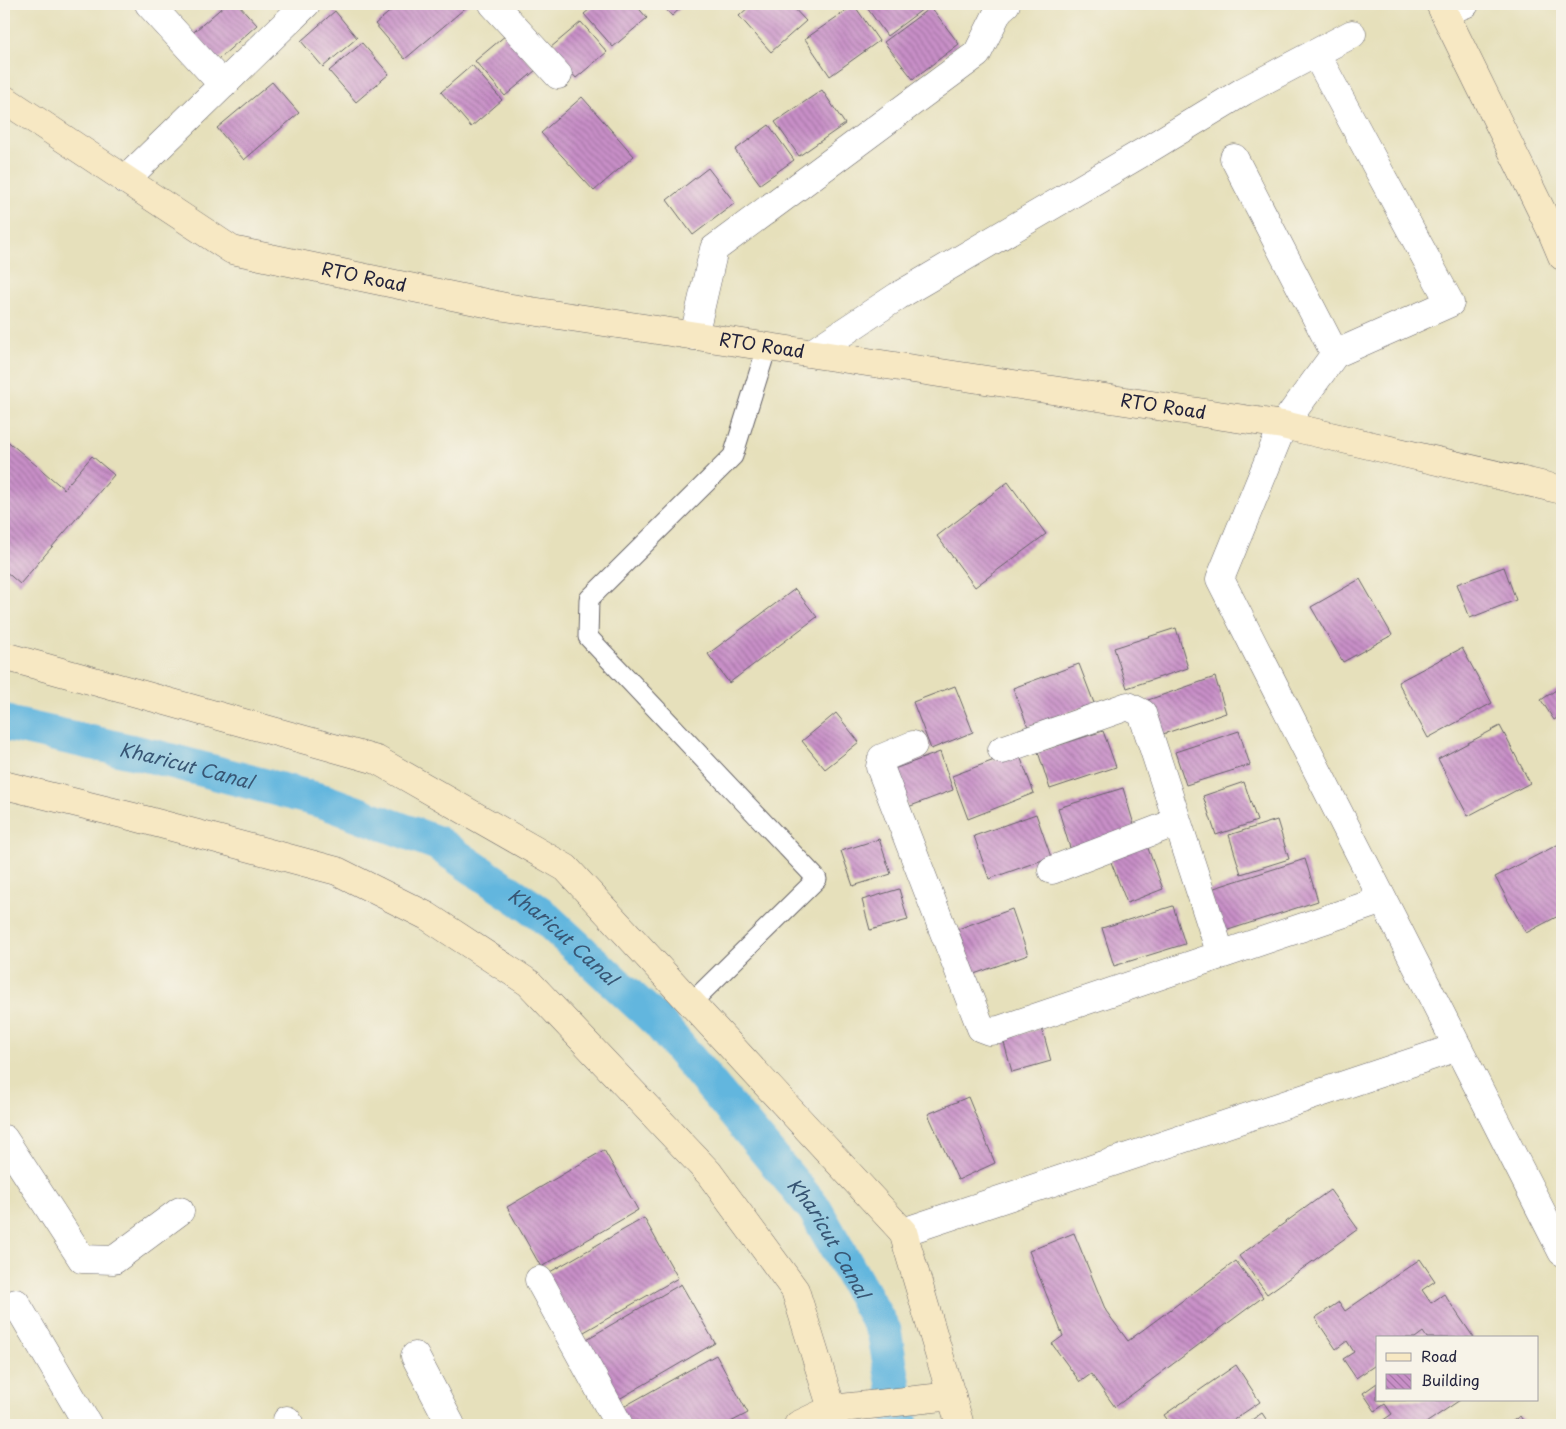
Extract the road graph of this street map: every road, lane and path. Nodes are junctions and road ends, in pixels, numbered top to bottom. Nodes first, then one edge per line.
1 (149, 4) edge
2 (306, 4) edge
3 (493, 4) edge
4 (1006, 4) edge
5 (1450, 7) edge
6 (1352, 34) dead end
7 (1316, 54) junction
8 (558, 75) dead end
9 (223, 85) junction
10 (4, 99) edge
11 (1234, 158) dead end
12 (125, 180) junction
13 (1557, 228) edge
14 (1562, 256) edge
15 (694, 336) junction
16 (767, 347) junction
17 (812, 353) junction
18 (1335, 354) junction
19 (1283, 425) junction
20 (1562, 490) edge
21 (4, 656) edge
22 (913, 745) dead end
23 (1002, 750) dead end
24 (4, 785) edge
25 (1177, 822) junction
26 (1052, 870) dead end
27 (1383, 900) junction
28 (1222, 955) junction
29 (691, 1003) junction
30 (1458, 1047) junction
31 (4, 1140) edge
32 (180, 1212) dead end
33 (903, 1232) junction
34 (1562, 1252) edge
35 (539, 1280) dead end
36 (4, 1309) edge
37 (415, 1356) dead end
38 (952, 1396) junction
39 (833, 1417) edge
40 (88, 1425) edge
41 (451, 1425) edge
42 (619, 1425) edge
43 (798, 1425) edge
44 (960, 1425) edge

1 - 9 street
2 - 9 street
3 - 8 street
4 - 15 street
5 - 13 street
6 - 7 street
7 - 17 street
7 - 18 street
9 - 12 street
10 - 12 street, RTO Road
11 - 18 street
12 - 15 street, RTO Road
13 - 14 street
15 - 16 street, RTO Road
16 - 17 street, RTO Road
16 - 29 lane
17 - 19 street, RTO Road
18 - 19 street
19 - 20 street, RTO Road
19 - 27 street
21 - 29 street
22 - 28 street
23 - 25 street
24 - 39 street
25 - 26 street
25 - 28 street
27 - 28 street
27 - 30 street
29 - 33 street
30 - 33 street
30 - 34 street
31 - 32 street
33 - 38 street
35 - 42 street
36 - 40 street
37 - 41 street
38 - 39 street
38 - 44 street
39 - 43 street

